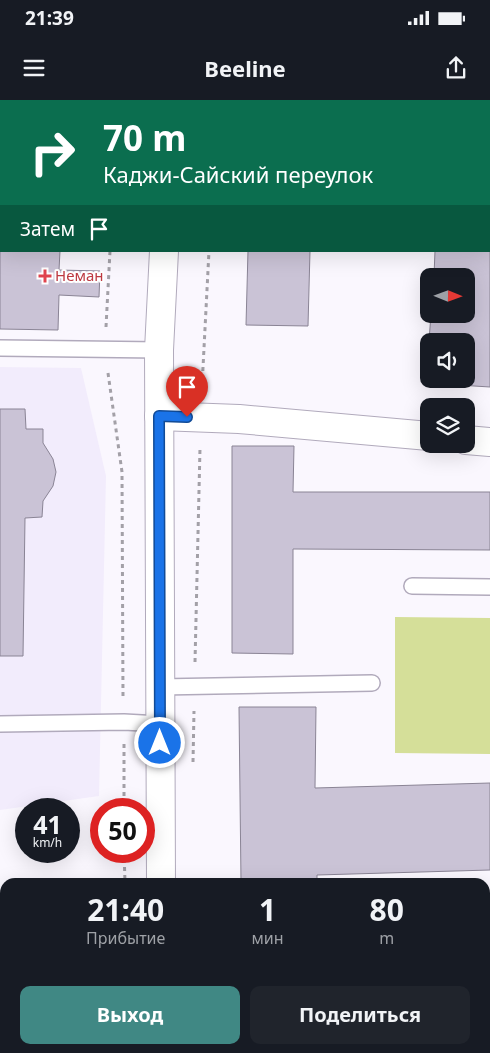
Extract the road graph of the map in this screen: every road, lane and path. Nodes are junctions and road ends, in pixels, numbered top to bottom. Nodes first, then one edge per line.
1 (110, 252) edge
2 (164, 252) edge
3 (209, 252) edge
4 (0, 348) edge
5 (104, 350) junction
6 (159, 350) junction
7 (159, 416) junction
8 (201, 418) junction
9 (420, 435) edge
10 (475, 441) edge
11 (490, 442) edge
12 (412, 586) dead end
13 (490, 587) edge
14 (372, 683) dead end
15 (195, 686) junction
16 (160, 687) junction
17 (124, 722) junction
18 (0, 724) edge
19 (160, 724) junction
20 (193, 764) dead end
21 (124, 798) edge
22 (124, 863) edge
23 (125, 878) edge
24 (161, 878) edge

1 - 5 path
2 - 6 main road
3 - 8 path
4 - 5 lane
5 - 6 lane
5 - 17 path
6 - 7 main road
7 - 8 main road
7 - 16 main road
8 - 9 main road
8 - 15 path
10 - 11 main road
12 - 13 lane
14 - 15 lane
15 - 16 lane
15 - 20 path
16 - 19 main road
17 - 18 lane
17 - 19 lane
17 - 21 path
19 - 24 main road
22 - 23 path

